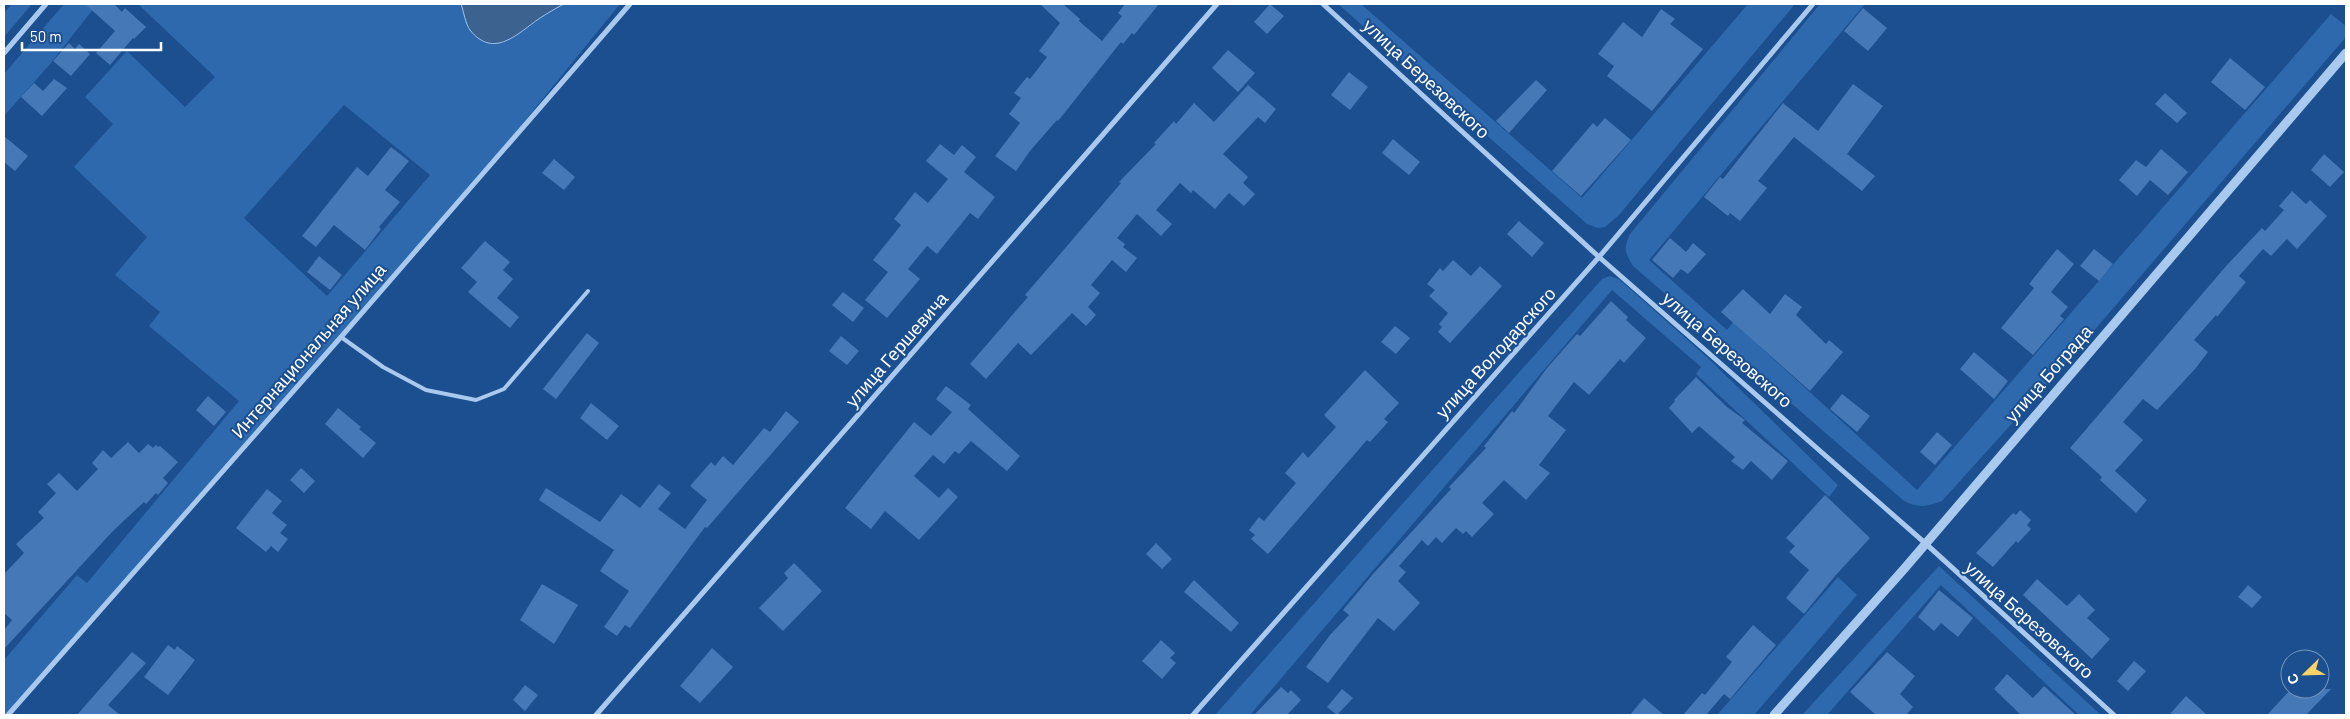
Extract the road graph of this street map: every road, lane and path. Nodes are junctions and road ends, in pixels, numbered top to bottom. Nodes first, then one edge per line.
1 (46, 4) edge
2 (630, 4) edge
3 (1218, 4) edge
4 (1323, 4) edge
5 (1813, 4) edge
6 (4, 53) edge
7 (2346, 53) edge
8 (1600, 257) junction
9 (588, 291) dead end
10 (341, 337) junction
11 (1925, 543) junction
12 (8, 715) edge
13 (596, 715) edge
14 (1193, 715) edge
15 (1774, 715) edge
16 (2114, 715) edge

1 - 6 street
2 - 10 street, Интернациональная улица
3 - 13 street, улица Гершевича
4 - 8 street, улица Березовского
5 - 8 street, улица Володарского
7 - 11 street, улица Бограда
8 - 11 street, улица Березовского
8 - 14 street, улица Володарского
9 - 10 lane
10 - 12 street, Интернациональная улица
11 - 15 street, улица Бограда
11 - 16 street, улица Березовского

